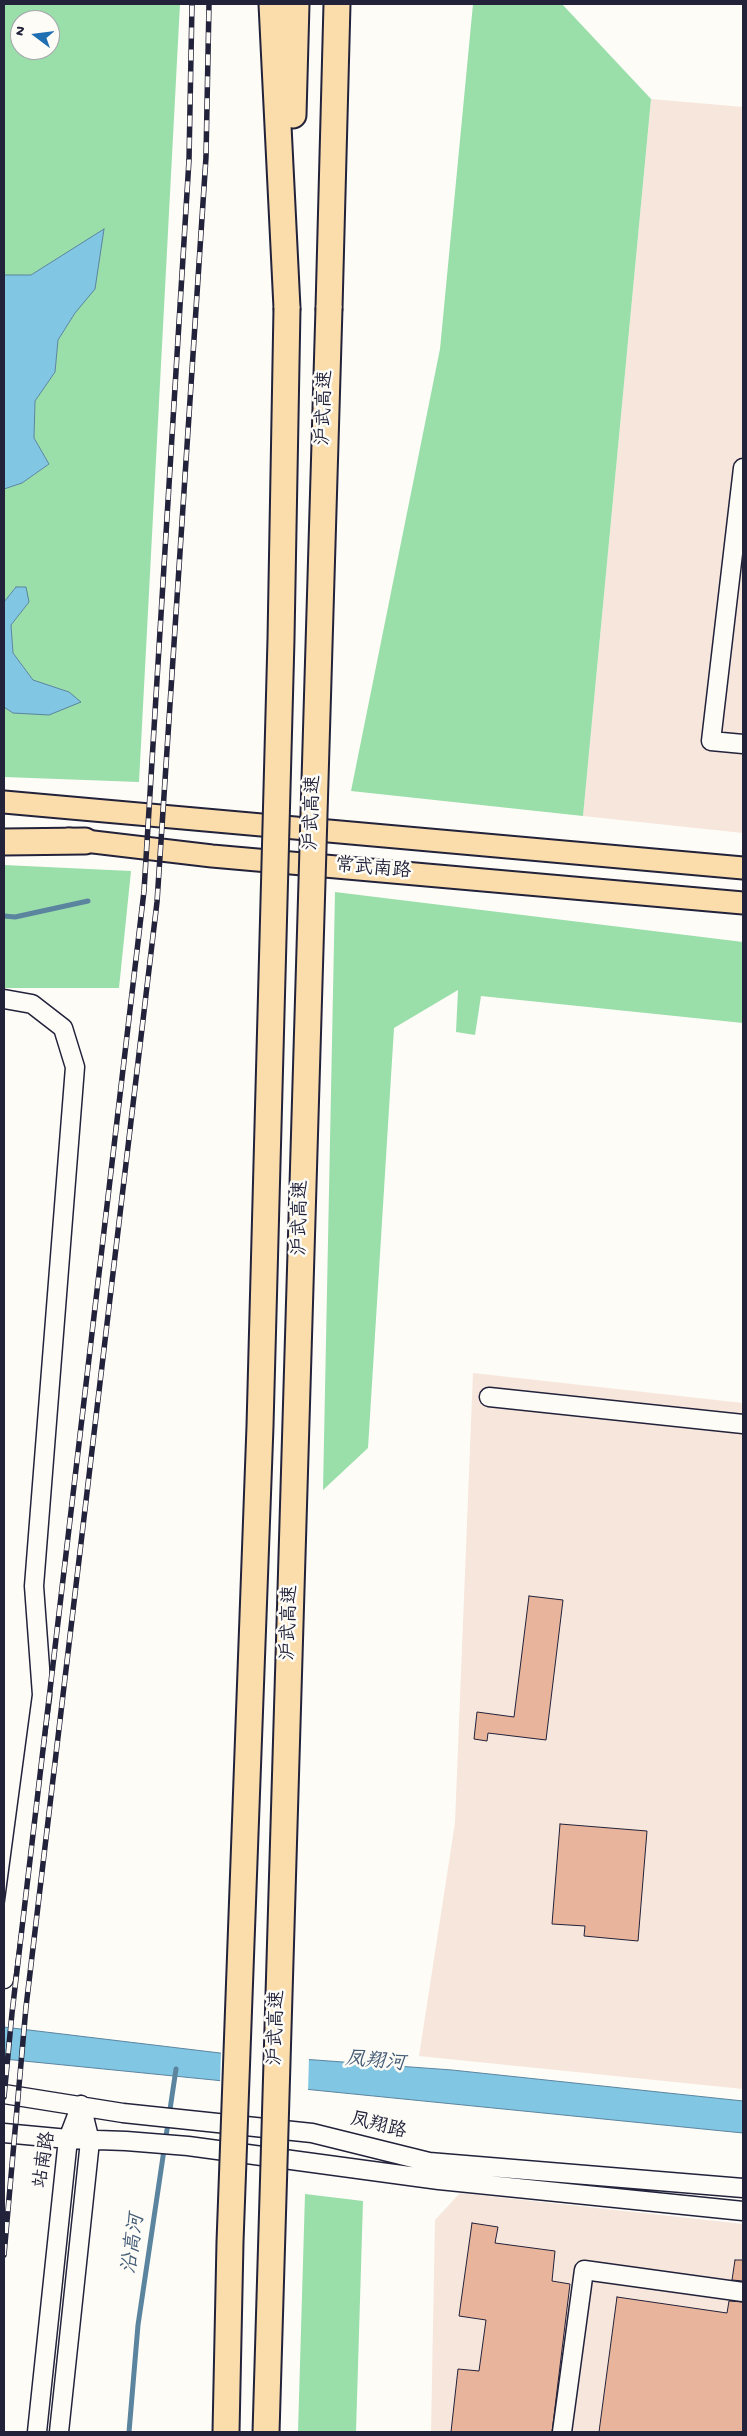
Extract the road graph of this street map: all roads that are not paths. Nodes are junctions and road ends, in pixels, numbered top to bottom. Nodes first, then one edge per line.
1 (272, 4) edge
2 (296, 4) edge
3 (337, 4) edge
4 (288, 308) junction
5 (743, 468) edge
6 (743, 744) edge
7 (4, 802) edge
8 (4, 830) edge
9 (85, 841) junction
10 (4, 842) edge
11 (743, 868) edge
12 (743, 903) edge
13 (4, 1000) edge
14 (489, 1397) dead end
15 (743, 1424) edge
16 (4, 1980) edge
17 (4, 2094) edge
18 (81, 2105) junction
19 (4, 2133) edge
20 (68, 2139) junction
21 (90, 2141) junction
22 (743, 2188) edge
23 (743, 2211) edge
24 (743, 2292) edge
25 (37, 2432) edge
26 (59, 2432) edge
27 (226, 2432) edge
28 (266, 2432) edge
29 (562, 2432) edge

1 - 4 highway
2 - 4 highway, 沪武高速
3 - 28 highway, 沪武高速, bridge
4 - 27 highway, 沪武高速, bridge
5 - 6 street
7 - 11 main road, 常武南路
8 - 9 main road, 常武南路
9 - 10 highway
9 - 12 main road, 常武南路
13 - 16 street
14 - 15 street
17 - 18 street, 凤翔路
18 - 20 street, 站南路
18 - 21 street, 站南路
18 - 22 street, 凤翔路
19 - 20 street
20 - 21 street
20 - 25 street, 站南路
21 - 23 street
21 - 26 street, 站南路
24 - 29 street

